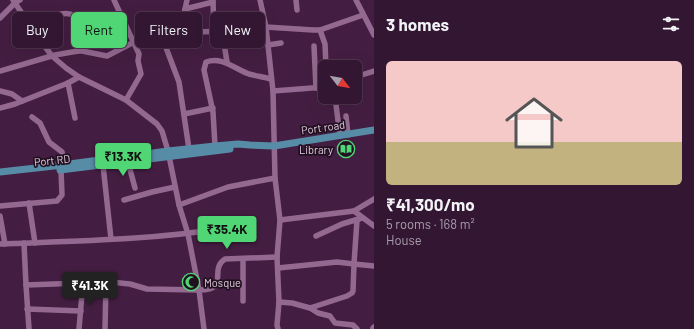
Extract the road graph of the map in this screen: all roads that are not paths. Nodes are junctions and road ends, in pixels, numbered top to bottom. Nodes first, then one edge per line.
1 (114, 0) edge
2 (187, 0) edge
3 (260, 0) edge
4 (296, 0) edge
5 (356, 0) edge
6 (16, 1) edge
7 (213, 1) edge
8 (185, 9) junction
9 (297, 10) dead end
10 (23, 12) edge
11 (184, 12) edge
12 (213, 12) edge
13 (363, 15) junction
14 (0, 18) edge
15 (372, 26) edge
16 (266, 28) junction
17 (320, 30) junction
18 (374, 35) edge
19 (134, 42) junction
20 (281, 43) dead end
21 (268, 45) junction
22 (314, 46) dead end
23 (46, 48) edge
24 (78, 48) edge
25 (166, 48) edge
26 (225, 48) edge
27 (78, 51) junction
28 (52, 56) junction
29 (326, 60) edge
30 (227, 62) junction
31 (0, 71) edge
32 (374, 72) edge
33 (362, 75) edge
34 (79, 77) junction
35 (271, 79) junction
36 (68, 83) junction
37 (316, 88) joint
38 (0, 91) edge
39 (273, 91) junction
40 (126, 100) junction
41 (22, 101) junction
42 (337, 104) edge
43 (0, 108) edge
44 (213, 108) junction
45 (184, 114) junction
46 (346, 116) dead end
47 (32, 117) dead end
48 (75, 118) dead end
49 (374, 130) edge
50 (344, 136) junction
51 (250, 145) junction
52 (216, 146) junction
53 (274, 146) junction
54 (189, 149) junction
55 (169, 154) junction
56 (128, 162) junction
57 (103, 165) junction
58 (63, 167) junction
59 (0, 172) edge
60 (0, 177) edge
61 (275, 178) junction
62 (175, 187) junction
63 (135, 188) dead end
64 (374, 199) edge
65 (124, 200) dead end
66 (29, 203) junction
67 (180, 205) junction
68 (0, 206) edge
69 (354, 211) junction
70 (0, 216) edge
71 (359, 219) junction
72 (280, 220) junction
73 (374, 226) edge
74 (226, 228) dead end
75 (188, 234) junction
76 (316, 236) dead end
77 (111, 239) junction
78 (24, 243) junction
79 (35, 243) junction
80 (3, 244) edge
81 (277, 257) junction
82 (243, 259) junction
83 (354, 264) junction
84 (374, 266) edge
85 (278, 268) junction
86 (83, 282) junction
87 (106, 282) junction
88 (26, 285) junction
89 (199, 290) junction
90 (243, 301) dead end
91 (279, 302) junction
92 (27, 308) junction
93 (310, 308) junction
94 (81, 311) junction
95 (29, 329) edge
96 (79, 329) edge
97 (105, 329) edge
98 (204, 329) edge
99 (278, 329) edge
100 (357, 329) edge

1 - 19 street
2 - 8 street
3 - 16 street
4 - 9 street
5 - 13 street
6 - 10 street
6 - 14 street
7 - 8 street
7 - 12 street
8 - 11 street
13 - 15 street
13 - 17 street
15 - 18 street
16 - 17 street
16 - 21 street
17 - 29 street
19 - 27 street
19 - 40 street
20 - 21 street
21 - 35 street
22 - 37 street
23 - 28 street
24 - 27 street
25 - 45 street
26 - 30 street
27 - 28 street
28 - 31 street
28 - 34 street
30 - 35 street
30 - 44 street
32 - 33 street
34 - 36 street
34 - 40 street
35 - 39 street
36 - 41 street
36 - 48 street
37 - 39 street
38 - 41 street
39 - 53 street
40 - 55 street
41 - 43 street
42 - 50 street
44 - 45 street
44 - 52 street
45 - 54 street
46 - 50 street
47 - 58 street
49 - 50 main road, Port road
50 - 53 main road, Port road
51 - 52 main road
51 - 53 main road, Port road
51 - 55 main road, Port RD
52 - 54 main road
53 - 61 street
54 - 55 main road
55 - 56 main road, Port RD
55 - 58 main road
55 - 62 street
56 - 57 main road, Port RD
56 - 63 street
57 - 58 main road, Port RD
57 - 77 street
58 - 59 main road
58 - 60 main road, Port RD
58 - 66 street
61 - 67 street
61 - 72 street
62 - 65 street
62 - 67 street
64 - 69 street
66 - 68 street
66 - 79 street
67 - 75 street
69 - 71 street
69 - 72 street
70 - 80 street
71 - 73 street
71 - 76 street
71 - 83 street
72 - 81 street
74 - 75 street
75 - 77 street
75 - 89 street
77 - 79 street
78 - 79 street
78 - 80 street
78 - 88 street
81 - 82 street
81 - 85 street
82 - 89 street
82 - 90 street
83 - 84 street
83 - 85 street
83 - 93 street
85 - 91 street
86 - 87 street
86 - 88 street
86 - 94 street
87 - 89 street
87 - 97 street
88 - 92 street
89 - 98 street
91 - 93 street
91 - 99 street
92 - 94 street
92 - 95 street
93 - 100 street
94 - 96 street

